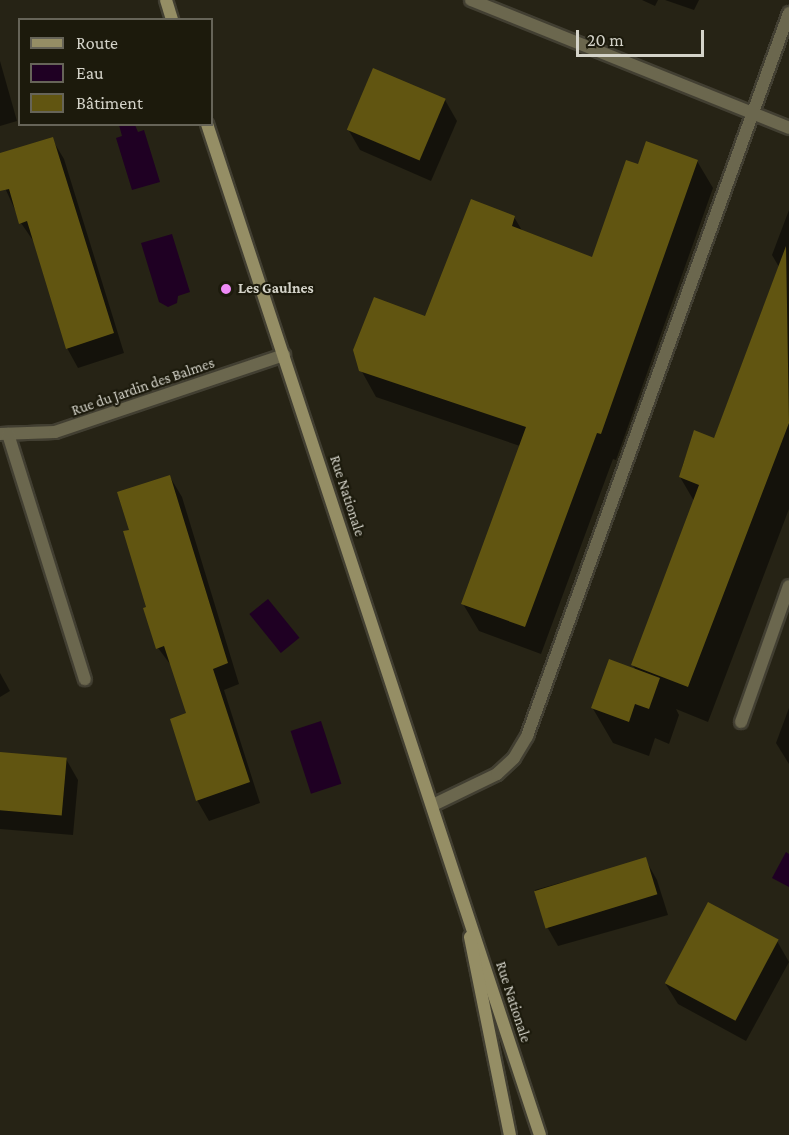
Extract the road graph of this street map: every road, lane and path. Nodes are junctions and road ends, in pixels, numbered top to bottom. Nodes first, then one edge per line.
1 (166, 0) edge
2 (471, 0) edge
3 (789, 13) edge
4 (171, 18) edge
5 (755, 114) junction
6 (208, 126) edge
7 (789, 128) edge
8 (284, 355) junction
9 (4, 434) edge
10 (789, 586) edge
11 (85, 679) dead end
12 (741, 723) dead end
13 (433, 805) junction
14 (457, 878) junction
15 (510, 1135) edge
16 (540, 1135) edge

1 - 4 main road
2 - 5 street
3 - 5 street
5 - 7 street
5 - 13 street
6 - 8 main road, Rue Nationale
8 - 9 street, Rue du Jardin des Balmes
8 - 13 main road, Rue Nationale
9 - 11 street, Rue du Jardin des Balmes
10 - 12 street
13 - 14 main road, Rue Nationale
14 - 15 main road, Rue Nationale
14 - 16 main road, Rue Nationale

